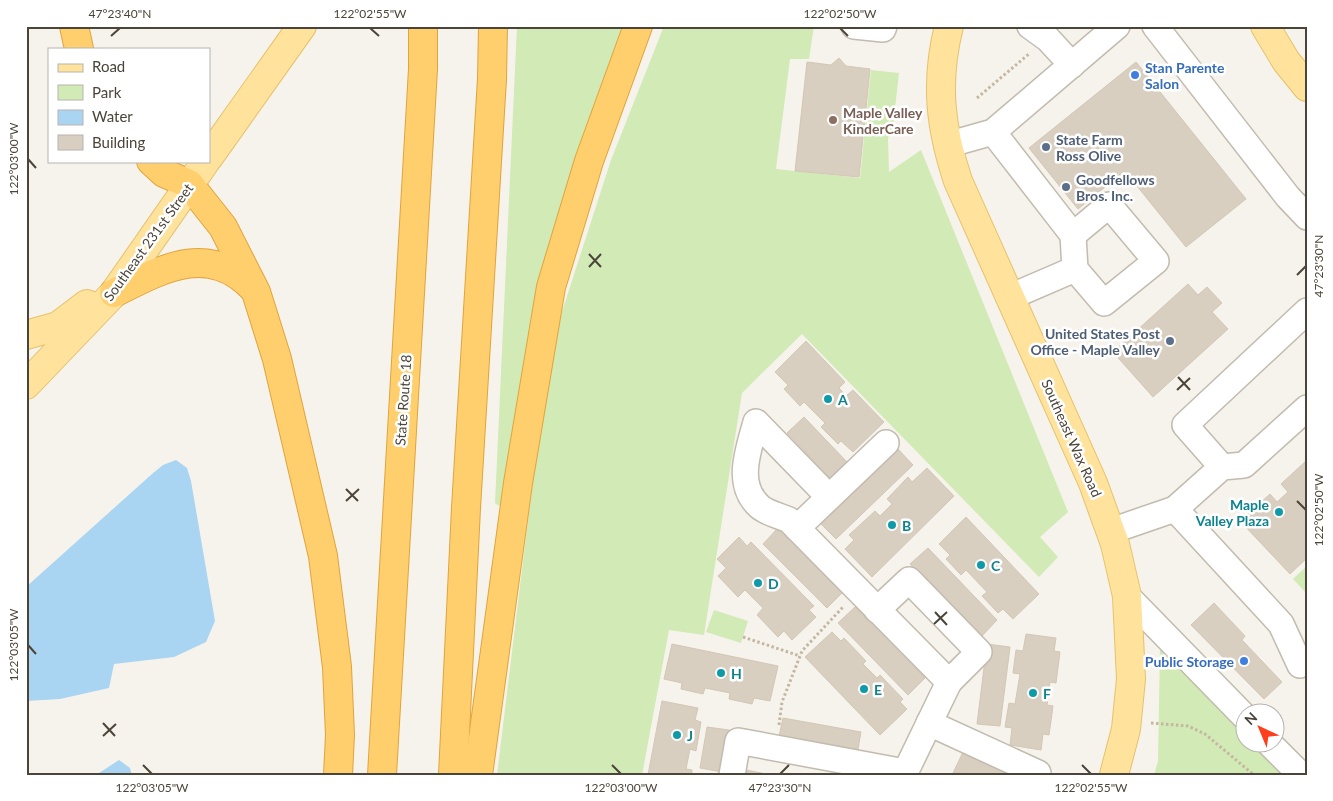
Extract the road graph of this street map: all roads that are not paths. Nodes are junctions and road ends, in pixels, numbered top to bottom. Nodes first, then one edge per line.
1 (74, 26) edge
2 (302, 26) edge
3 (423, 26) edge
4 (493, 26) edge
5 (638, 26) edge
6 (854, 26) edge
7 (884, 26) edge
8 (949, 26) edge
9 (1117, 26) edge
10 (1155, 26) edge
11 (1265, 26) edge
12 (1039, 32) edge
13 (79, 48) edge
14 (1072, 65) junction
15 (1307, 87) edge
16 (993, 132) junction
17 (947, 145) junction
18 (210, 156) edge
19 (152, 162) edge
20 (205, 162) edge
21 (189, 184) junction
22 (1307, 217) edge
23 (1072, 235) junction
24 (150, 242) junction
25 (1075, 269) junction
26 (256, 292) junction
27 (114, 293) junction
28 (1010, 297) junction
29 (1307, 311) edge
30 (26, 335) edge
31 (26, 385) edge
32 (1307, 408) edge
33 (886, 443) dead end
34 (1222, 467) junction
35 (829, 497) junction
36 (1175, 509) junction
37 (797, 528) junction
38 (1111, 531) junction
39 (1127, 596) junction
40 (877, 610) junction
41 (1300, 666) dead end
42 (949, 682) junction
43 (1236, 708) edge
44 (929, 723) junction
45 (1280, 754) edge
46 (905, 773) edge
47 (1038, 773) dead end
48 (338, 775) edge
49 (382, 775) edge
50 (453, 775) edge
51 (478, 775) edge
52 (732, 775) edge
53 (1114, 775) edge
54 (1301, 775) edge

1 - 13 highway
2 - 18 main road
3 - 49 highway, State Route 18
4 - 50 highway
5 - 51 highway
6 - 7 lane
8 - 17 main road, Southeast Wax Road
9 - 14 lane
10 - 22 lane
11 - 15 main road
12 - 14 lane
14 - 16 lane
16 - 17 lane
16 - 23 lane
17 - 28 main road, Southeast Wax Road
19 - 21 highway
20 - 21 main road, Southeast 231st Street
21 - 24 main road, Southeast 231st Street
21 - 26 highway
23 - 25 lane
23 - 25 lane
24 - 27 main road, Southeast 231st Street
24 - 30 main road
25 - 28 lane
26 - 27 highway
26 - 48 highway
27 - 31 main road, Southeast 231st Street
28 - 38 main road, Southeast Wax Road
29 - 34 lane
32 - 34 lane
33 - 35 lane
34 - 36 lane
35 - 37 lane
35 - 37 lane
36 - 38 lane
36 - 41 lane
37 - 40 lane
38 - 39 main road, Southeast Wax Road
39 - 43 lane
39 - 53 main road, Southeast Wax Road
40 - 42 lane
40 - 42 lane
42 - 44 lane
44 - 46 lane
44 - 47 lane
45 - 54 lane
46 - 52 lane

